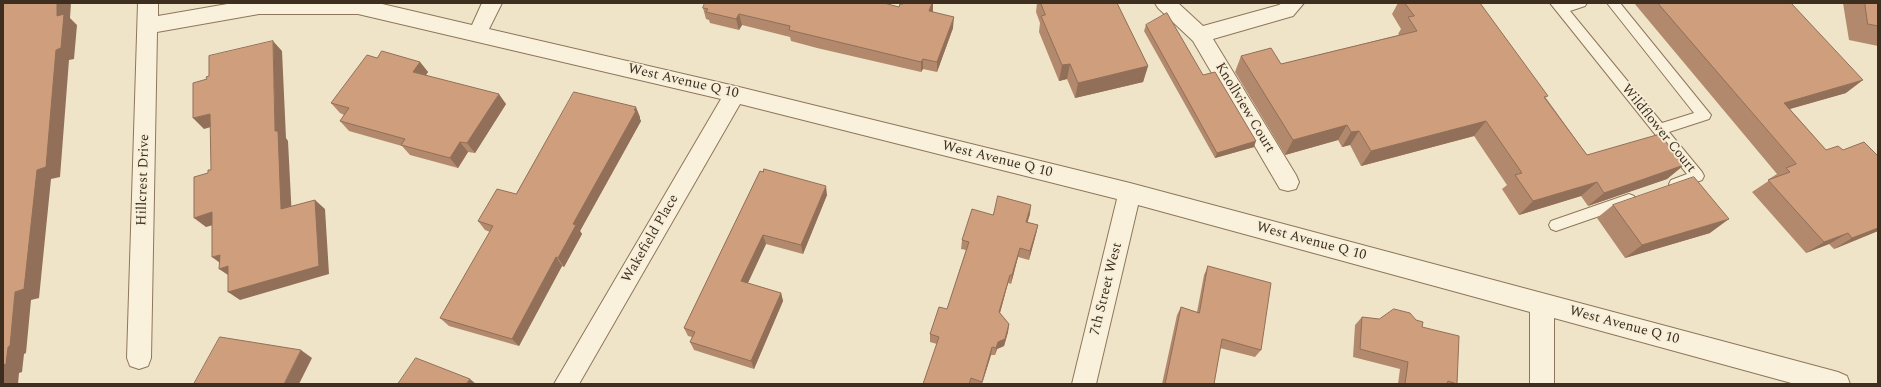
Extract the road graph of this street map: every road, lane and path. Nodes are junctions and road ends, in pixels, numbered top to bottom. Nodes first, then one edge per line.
1 (148, 3) edge
2 (492, 3) edge
3 (1165, 3) edge
4 (1294, 3) edge
5 (1581, 3) edge
6 (1613, 3) edge
7 (1558, 6) edge
8 (148, 26) junction
9 (477, 34) junction
10 (1200, 35) junction
11 (735, 94) junction
12 (1659, 130) junction
13 (1288, 182) dead end
14 (1660, 189) edge
15 (1130, 193) junction
16 (1645, 194) edge
17 (1556, 225) dead end
18 (1542, 304) junction
19 (139, 358) dead end
20 (566, 384) edge
21 (1084, 384) edge
22 (1542, 384) edge
23 (1838, 384) edge

1 - 8 street, Hillcrest Drive
2 - 9 street
3 - 10 street, Knollview Court
4 - 10 street
5 - 7 lane
6 - 12 lane
7 - 12 lane, Wildflower Court
8 - 9 street, West Avenue Q 10
8 - 19 street, Hillcrest Drive
9 - 11 street, West Avenue Q 10
10 - 13 street, Knollview Court
11 - 15 street, West Avenue Q 10
11 - 20 street, Wakefield Place
12 - 14 lane, Wildflower Court
15 - 18 street, West Avenue Q 10
15 - 21 street, 7th Street West
16 - 17 lane
18 - 22 street
18 - 23 street, West Avenue Q 10

